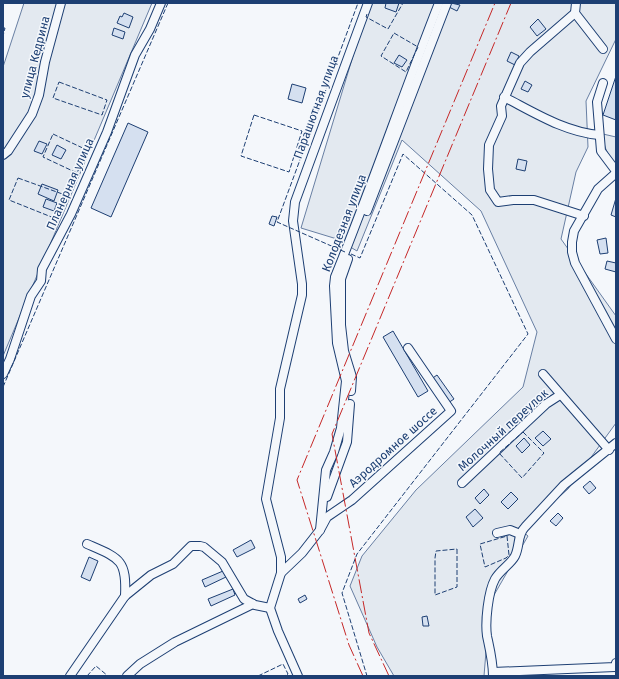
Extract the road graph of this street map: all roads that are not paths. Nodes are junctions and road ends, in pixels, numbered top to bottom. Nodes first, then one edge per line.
1 (61, 3) edge
2 (161, 3) edge
3 (368, 3) edge
4 (439, 3) edge
5 (447, 3) edge
6 (576, 3) edge
7 (575, 13) junction
8 (602, 49) dead end
9 (603, 83) dead end
10 (504, 97) junction
11 (599, 135) junction
12 (3, 155) edge
13 (616, 172) edge
14 (584, 216) junction
15 (616, 339) edge
16 (408, 348) dead end
17 (3, 374) edge
18 (543, 374) dead end
19 (352, 377) joint
20 (560, 394) junction
21 (616, 443) edge
22 (608, 450) junction
23 (462, 483) dead end
24 (327, 517) junction
25 (320, 530) junction
26 (497, 533) dead end
27 (520, 534) junction
28 (87, 544) dead end
29 (281, 573) junction
30 (125, 596) junction
31 (253, 604) junction
32 (270, 608) junction
33 (616, 664) edge
34 (493, 674) edge
35 (70, 676) edge
36 (127, 676) edge
37 (298, 676) edge

1 - 12 street, улица Кедрина
2 - 17 street, Планерная улица
3 - 29 street, Парашютная улица
4 - 25 street, Колодезная улица
5 - 19 street, Колодезная улица
6 - 7 street
7 - 8 street
7 - 10 street
9 - 11 street
10 - 11 street
10 - 14 street
11 - 13 street
13 - 14 street
14 - 15 street
16 - 24 street, Аэродромное шоссе
18 - 20 street, Молочный переулок
19 - 24 street, Аэродромное шоссе
20 - 22 street, Молочный переулок
20 - 23 street, Молочный переулок
21 - 22 street
22 - 27 street
24 - 25 street, Аэродромное шоссе
25 - 29 street, Аэродромное шоссе
26 - 27 street
27 - 34 street
28 - 30 street
29 - 32 street, Аэродромное шоссе
30 - 31 street
30 - 35 street
31 - 32 street
31 - 36 street
32 - 37 street
33 - 34 street

